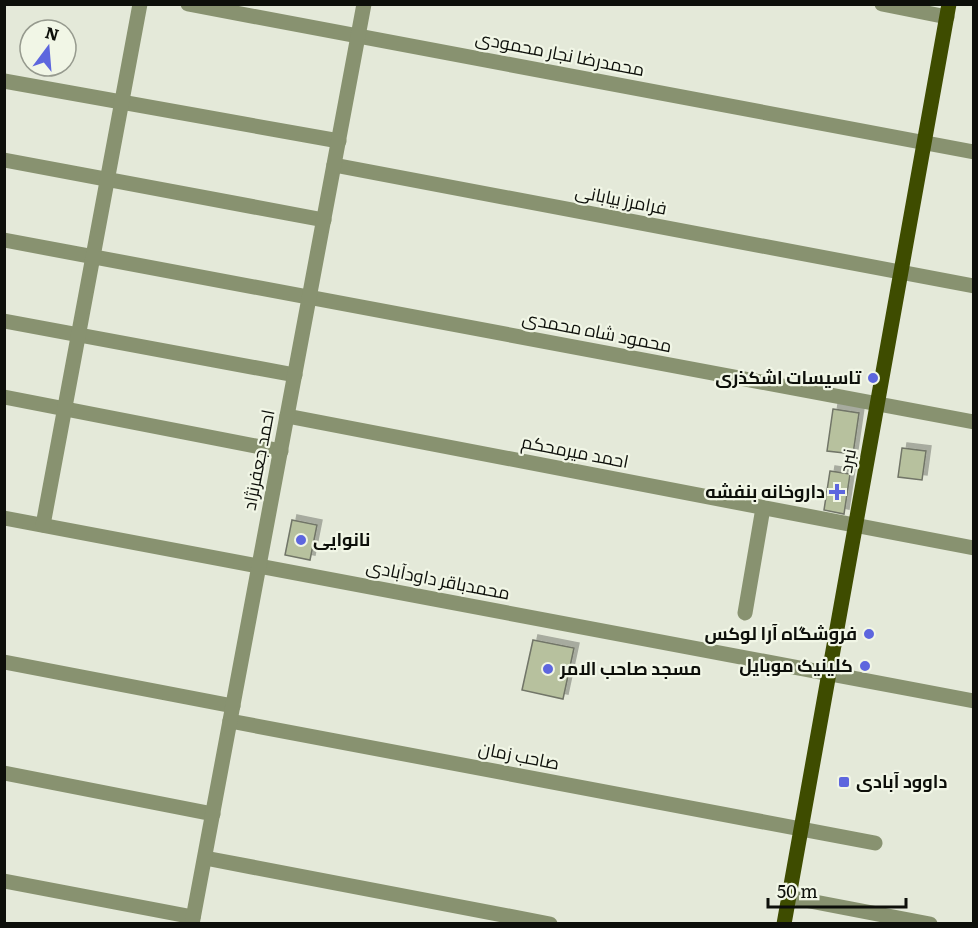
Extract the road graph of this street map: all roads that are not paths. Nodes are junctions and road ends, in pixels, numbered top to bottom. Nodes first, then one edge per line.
1 (140, 4) edge
2 (188, 4) edge
3 (364, 4) edge
4 (882, 4) edge
5 (948, 11) edge
6 (358, 36) junction
7 (4, 81) edge
8 (122, 102) junction
9 (339, 141) junction
10 (924, 142) junction
11 (974, 152) edge
12 (4, 160) edge
13 (334, 165) junction
14 (108, 179) junction
15 (324, 220) junction
16 (4, 240) edge
17 (93, 256) junction
18 (901, 273) junction
19 (974, 286) edge
20 (309, 297) junction
21 (4, 321) edge
22 (78, 335) junction
23 (295, 375) junction
24 (4, 397) edge
25 (878, 404) junction
26 (64, 409) junction
27 (287, 416) junction
28 (974, 422) edge
29 (281, 451) junction
30 (763, 508) junction
31 (4, 518) edge
32 (43, 525) junction
33 (856, 526) junction
34 (974, 548) edge
35 (259, 566) junction
36 (745, 613) dead end
37 (4, 662) edge
38 (829, 674) junction
39 (974, 701) edge
40 (232, 713) junction
41 (4, 773) edge
42 (213, 814) junction
43 (801, 830) junction
44 (875, 843) dead end
45 (205, 858) junction
46 (4, 881) edge
47 (789, 897) junction
48 (193, 920) edge
49 (550, 924) edge
50 (784, 924) edge
51 (930, 924) edge

1 - 8 street
2 - 6 street, محمدرضا نجار محمودی
3 - 6 street, احمد جعفرنژاد
4 - 5 street
5 - 10 main road, نبرد
6 - 9 street, احمد جعفرنژاد
6 - 10 street, محمدرضا نجار محمودی
7 - 8 street
8 - 9 street
8 - 14 street
9 - 13 street, احمد جعفرنژاد
10 - 11 street, محمدرضا نجار محمودی
10 - 18 main road, نبرد
12 - 14 street
13 - 15 street, احمد جعفرنژاد
13 - 18 street, فرامرز بیابانی
14 - 15 street
14 - 17 street
15 - 20 street, احمد جعفرنژاد
16 - 17 street, محمود شاه محمدی
17 - 20 street, محمود شاه محمدی
17 - 22 street
18 - 19 street, فرامرز بیابانی
18 - 25 main road, نبرد
20 - 23 street, احمد جعفرنژاد
20 - 25 street, محمود شاه محمدی
21 - 22 street
22 - 23 street
22 - 26 street
23 - 27 street, احمد جعفرنژاد
24 - 26 street
25 - 28 street, محمود شاه محمدی
25 - 33 main road, نبرد
26 - 29 street
26 - 32 street
27 - 29 street, احمد جعفرنژاد
27 - 30 street, احمد میرمحکم
29 - 35 street, احمد جعفرنژاد
30 - 33 street, احمد میرمحکم
30 - 36 street
31 - 32 street, محمدباقر داودآبادی
32 - 35 street, محمدباقر داودآبادی
33 - 34 street, احمد میرمحکم
33 - 38 main road, نبرد
35 - 38 street, محمدباقر داودآبادی
35 - 40 street, احمد جعفرنژاد
37 - 40 street, صاحب زمان
38 - 39 street, محمدباقر داودآبادی
38 - 43 main road, نبرد
40 - 42 street, احمد جعفرنژاد
40 - 43 street, صاحب زمان
41 - 42 street
42 - 45 street, احمد جعفرنژاد
43 - 44 street, صاحب زمان
43 - 47 main road, نبرد
45 - 48 street, احمد جعفرنژاد
45 - 49 street
46 - 48 street
47 - 50 main road, نبرد
47 - 51 street

